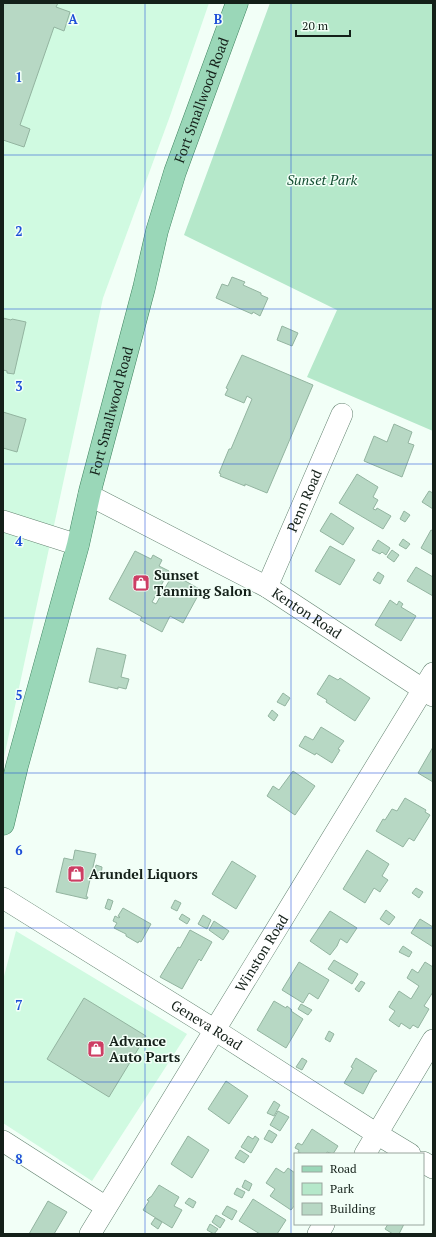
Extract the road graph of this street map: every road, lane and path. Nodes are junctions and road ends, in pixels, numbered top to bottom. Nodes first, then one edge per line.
1 (237, 3) edge
2 (342, 414) dead end
3 (90, 495) junction
4 (3, 521) edge
5 (78, 545) junction
6 (267, 587) junction
7 (430, 686) edge
8 (3, 824) edge
9 (3, 898) edge
10 (215, 1030) junction
11 (433, 1040) edge
12 (377, 1134) junction
13 (3, 1141) edge
14 (366, 1153) edge
15 (408, 1153) edge
16 (424, 1163) edge
17 (433, 1168) edge
18 (106, 1207) junction
19 (323, 1225) edge
20 (90, 1234) edge
21 (318, 1234) edge

1 - 3 main road, Fort Smallwood Road
2 - 6 street, Penn Road
3 - 5 main road, Fort Smallwood Road
3 - 6 street, Kenton Road
4 - 5 street
5 - 8 main road, Fort Smallwood Road
6 - 7 street, Kenton Road
7 - 10 street, Winston Road
9 - 10 street, Geneva Road
10 - 12 street, Geneva Road
10 - 18 street, Winston Road
11 - 12 street
12 - 14 street
12 - 15 street, Geneva Road
13 - 18 street
16 - 17 street
18 - 20 street, Winston Road
19 - 21 street

